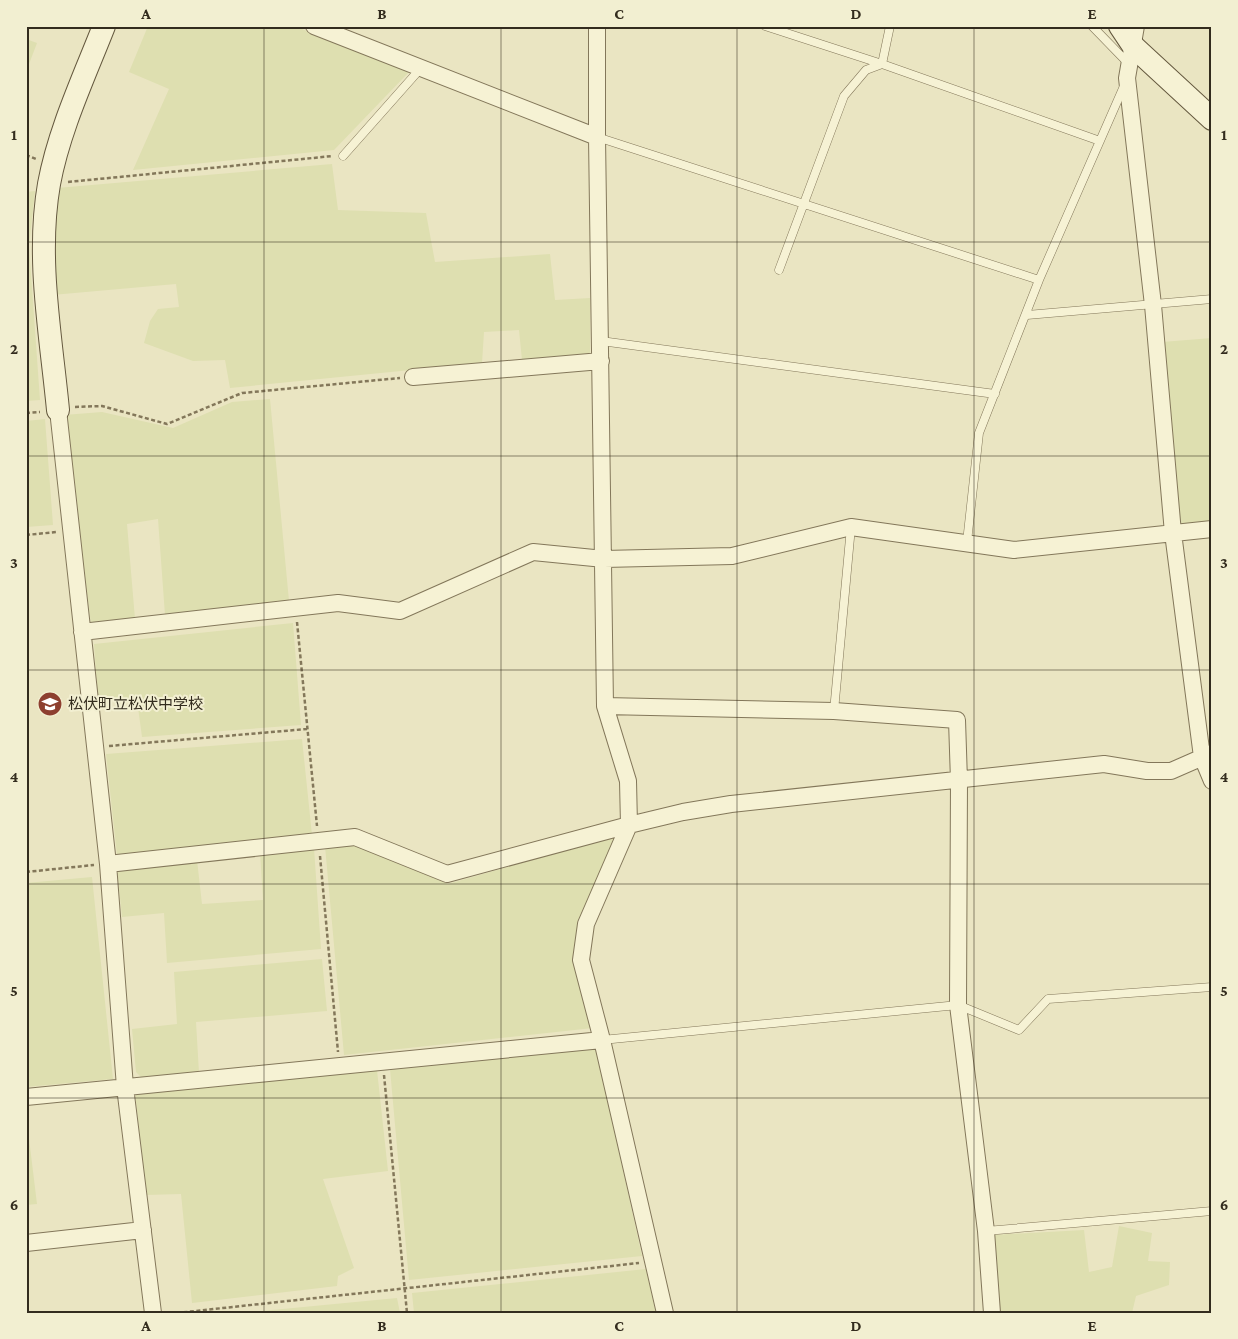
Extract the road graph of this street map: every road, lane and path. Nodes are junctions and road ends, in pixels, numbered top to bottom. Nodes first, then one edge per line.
1 (104, 26) edge
2 (314, 26) edge
3 (597, 26) edge
4 (764, 26) edge
5 (890, 26) edge
6 (1092, 26) edge
7 (1120, 26) edge
8 (1132, 54) edge
9 (882, 64) junction
10 (421, 68) junction
11 (1212, 119) edge
12 (597, 137) junction
13 (1100, 141) junction
14 (343, 156) joint
15 (49, 184) junction
16 (804, 204) junction
17 (779, 270) dead end
18 (1039, 280) junction
19 (1212, 299) edge
20 (1153, 305) junction
21 (1027, 316) junction
22 (601, 341) junction
23 (601, 362) junction
24 (413, 377) joint
25 (995, 394) junction
26 (58, 410) junction
27 (851, 527) junction
28 (1212, 529) edge
29 (72, 531) junction
30 (1172, 533) junction
31 (26, 535) edge
32 (967, 542) junction
33 (604, 559) junction
34 (82, 632) junction
35 (605, 706) junction
36 (834, 711) junction
37 (307, 729) dead end
38 (95, 748) junction
39 (1207, 755) edge
40 (959, 781) junction
41 (1212, 781) edge
42 (629, 825) junction
43 (108, 864) junction
44 (26, 872) edge
45 (1212, 987) edge
46 (958, 1005) junction
47 (602, 1040) junction
48 (383, 1062) junction
49 (125, 1087) junction
50 (26, 1097) edge
51 (1212, 1211) edge
52 (143, 1230) junction
53 (986, 1230) junction
54 (26, 1243) edge
55 (652, 1262) junction
56 (404, 1289) junction
57 (153, 1313) edge
58 (177, 1313) edge
59 (407, 1313) edge
60 (665, 1313) edge
61 (992, 1313) edge

1 - 15 street
2 - 10 street
3 - 12 street
4 - 9 lane
5 - 9 lane
6 - 8 lane
7 - 8 street
8 - 11 street
8 - 13 lane
8 - 20 street
9 - 13 lane
9 - 16 lane
10 - 12 street
10 - 14 lane
12 - 16 lane
12 - 22 street
13 - 18 lane
14 - 15 path
15 - 26 street
16 - 17 lane
16 - 18 lane
18 - 21 lane
19 - 20 lane
20 - 21 lane
20 - 30 street
21 - 25 lane
22 - 23 street
22 - 25 lane
23 - 24 street
23 - 33 street
24 - 26 path
25 - 32 lane
26 - 29 street
27 - 32 street
27 - 33 street
27 - 36 lane
28 - 30 street
29 - 31 path
29 - 34 street
30 - 32 street
30 - 39 street
33 - 34 street
33 - 35 street
34 - 38 street
35 - 36 street
35 - 42 street
36 - 40 street
37 - 38 path
38 - 43 street
39 - 40 street
39 - 41 street
40 - 42 street
40 - 46 street
42 - 43 street
42 - 47 street
43 - 44 path
43 - 49 street
45 - 46 lane
46 - 47 lane
46 - 53 street
47 - 48 street
47 - 55 street
48 - 49 street
48 - 56 path
49 - 50 street
49 - 52 street
51 - 53 lane
52 - 54 street
52 - 57 street
53 - 61 street
55 - 56 path
55 - 60 street
56 - 58 path
56 - 59 path

